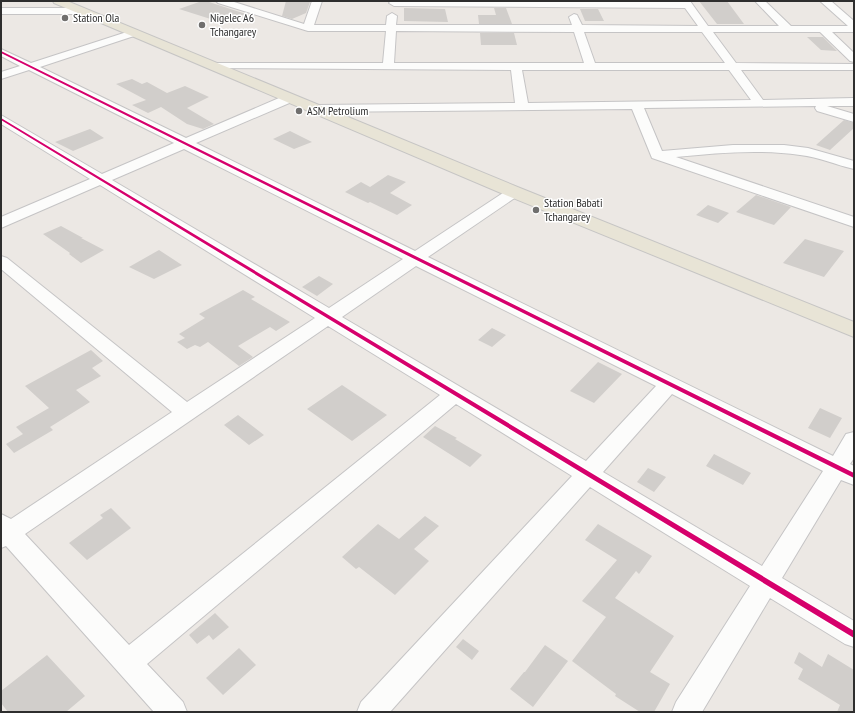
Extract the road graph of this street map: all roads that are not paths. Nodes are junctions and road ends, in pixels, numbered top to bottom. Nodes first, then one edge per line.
1 (17, 1) edge
2 (58, 1) edge
3 (221, 1) edge
4 (317, 1) edge
5 (760, 1) edge
6 (825, 1) edge
7 (394, 2) edge
8 (1, 3) edge
9 (569, 3) edge
10 (686, 3) edge
11 (1, 11) edge
12 (83, 11) junction
13 (854, 26) edge
14 (308, 28) junction
15 (391, 28) junction
16 (578, 29) junction
17 (705, 29) junction
18 (823, 29) junction
19 (854, 29) edge
20 (788, 30) junction
21 (133, 33) junction
22 (1, 52) edge
23 (854, 59) edge
24 (30, 66) junction
25 (212, 66) junction
26 (388, 66) junction
27 (516, 66) junction
28 (591, 67) junction
29 (733, 67) junction
30 (854, 67) edge
31 (1, 76) edge
32 (290, 98) junction
33 (802, 102) junction
34 (854, 102) edge
35 (759, 103) junction
36 (637, 105) junction
37 (522, 106) junction
38 (316, 109) junction
39 (854, 118) edge
40 (1, 119) edge
41 (186, 143) junction
42 (658, 155) junction
43 (854, 165) edge
44 (101, 180) junction
45 (514, 192) junction
46 (854, 222) edge
47 (1, 223) edge
48 (417, 258) junction
49 (1, 261) edge
50 (329, 317) junction
51 (854, 330) edge
52 (670, 384) junction
53 (455, 394) junction
54 (186, 413) junction
55 (854, 440) edge
56 (846, 471) edge
57 (588, 474) junction
58 (4, 532) edge
59 (766, 582) junction
60 (854, 635) edge
61 (128, 663) junction
62 (173, 712) edge
63 (370, 712) edge
64 (686, 712) edge

1 - 8 street
2 - 12 main road
3 - 14 street
4 - 14 street
5 - 20 street
6 - 13 street
7 - 9 street
7 - 15 street
9 - 10 street
9 - 16 street
10 - 17 street
11 - 12 street
12 - 21 main road
14 - 15 street
15 - 16 street
15 - 26 street
16 - 17 street
16 - 28 street
17 - 20 street
17 - 29 street
18 - 19 street
18 - 20 street
18 - 23 street
21 - 24 street
21 - 25 main road
22 - 24 street
24 - 31 street
24 - 41 street
25 - 26 street
25 - 32 main road
26 - 27 street
27 - 28 street
27 - 37 street
28 - 29 street
29 - 30 street
29 - 35 street
32 - 38 main road
32 - 41 street
33 - 34 street
33 - 35 street
33 - 39 street
35 - 36 street
36 - 37 street
36 - 42 street
37 - 38 street
38 - 45 main road
40 - 44 street
41 - 44 street
41 - 48 street
42 - 43 street
42 - 46 street
44 - 47 street
44 - 50 street
45 - 48 street
45 - 51 main road
48 - 50 street
48 - 52 street
49 - 54 street
50 - 53 street
50 - 54 street
52 - 56 street
52 - 57 street
53 - 57 street
53 - 61 street
54 - 58 street
55 - 56 street
56 - 59 street
57 - 59 street
57 - 63 street
58 - 61 street
59 - 60 street
59 - 64 street
61 - 62 street

